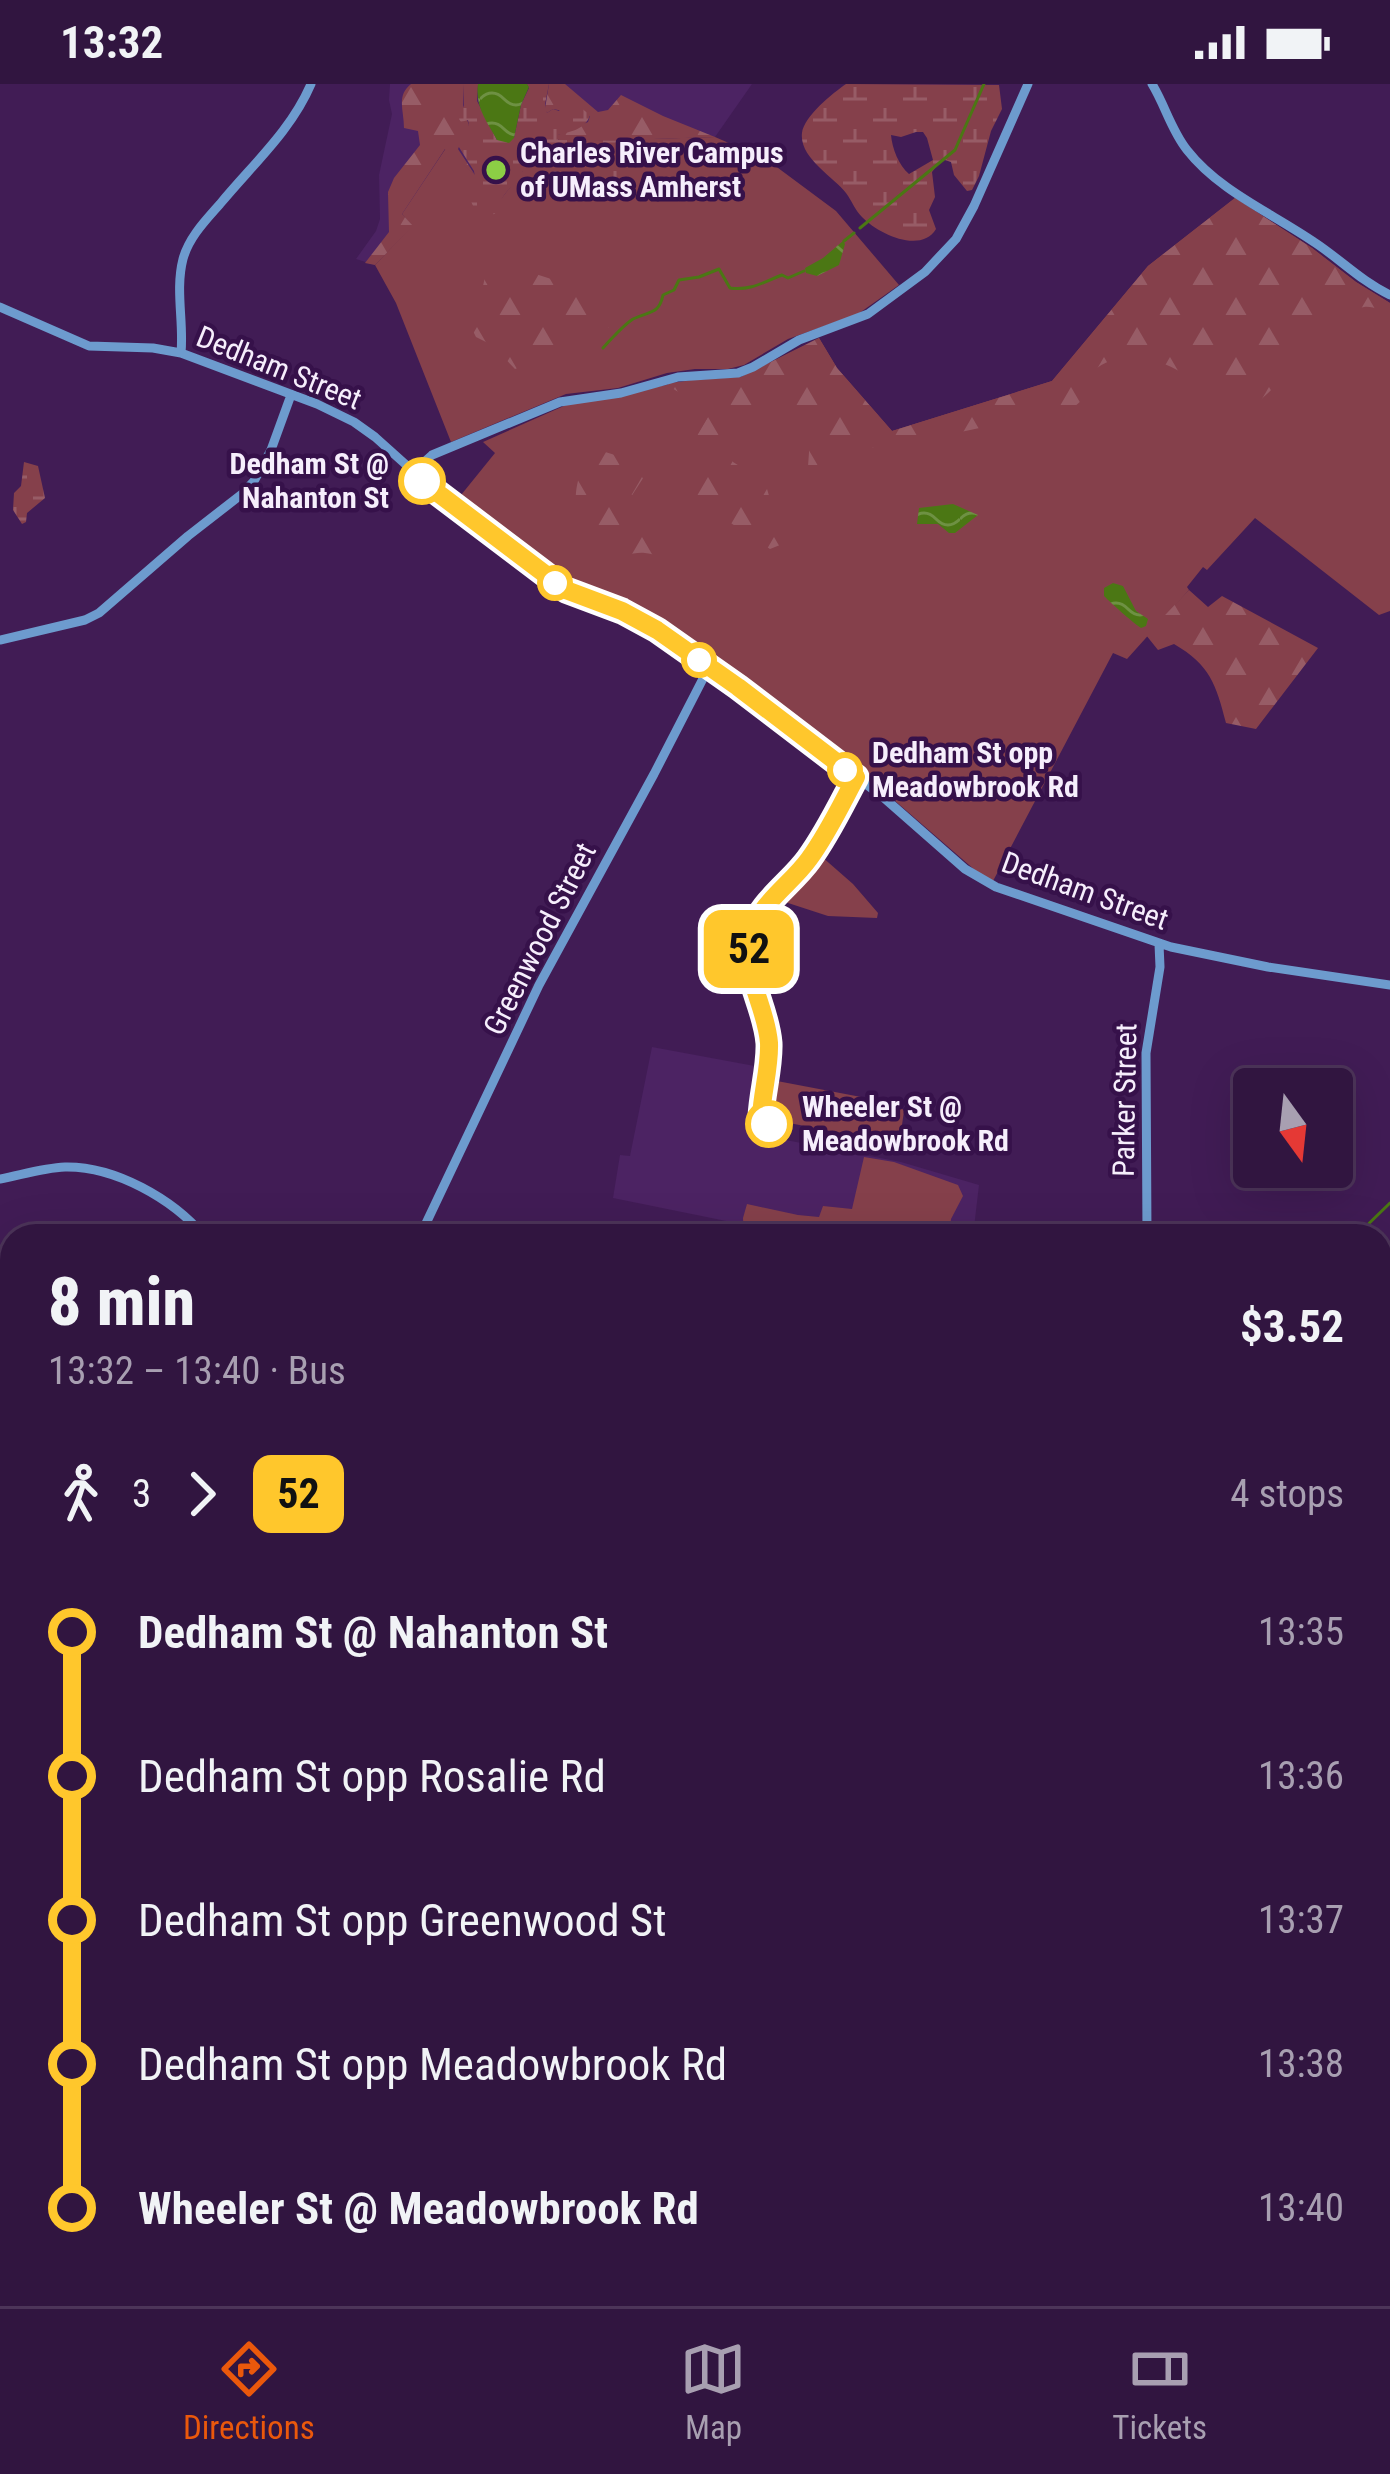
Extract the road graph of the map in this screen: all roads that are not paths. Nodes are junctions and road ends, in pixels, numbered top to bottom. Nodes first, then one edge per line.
1 (311, 84) edge
2 (1028, 84) edge
3 (1152, 84) edge
4 (1390, 296) edge
5 (0, 307) edge
6 (181, 353) junction
7 (290, 394) junction
8 (310, 401) junction
9 (282, 415) junction
10 (394, 454) junction
11 (432, 455) junction
12 (413, 472) junction
13 (0, 640) edge
14 (709, 667) junction
15 (1165, 946) junction
16 (1390, 985) edge
17 (0, 1179) edge
18 (193, 1224) edge
19 (426, 1224) edge
20 (1147, 1224) edge

1 - 6 main road
2 - 11 main road
3 - 4 main road
5 - 6 main road, Dedham Street
6 - 7 main road, Dedham Street
7 - 8 main road, Dedham Street
7 - 9 main road
8 - 9 main road
8 - 10 main road, Dedham Street
9 - 13 main road
10 - 11 main road
10 - 12 main road, Dedham Street
11 - 12 main road
12 - 14 main road, Dedham Street
14 - 15 main road, Dedham Street
14 - 19 main road, Greenwood Street
15 - 16 main road, Dedham Street
15 - 20 main road, Parker Street
17 - 18 main road

